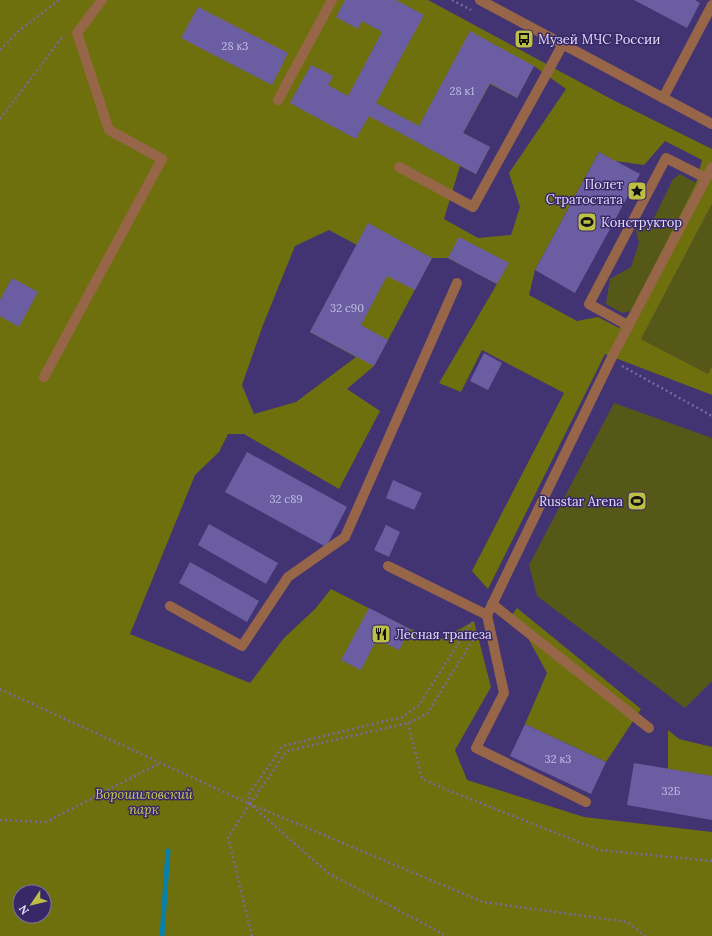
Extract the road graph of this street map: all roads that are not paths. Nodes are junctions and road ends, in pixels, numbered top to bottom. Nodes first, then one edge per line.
1 (102, 0) edge
2 (332, 0) edge
3 (480, 0) edge
4 (712, 5) edge
5 (563, 44) junction
6 (663, 98) junction
7 (278, 100) dead end
8 (712, 124) edge
9 (399, 166) dead end
10 (712, 167) edge
11 (706, 178) junction
12 (457, 283) dead end
13 (629, 326) junction
14 (44, 377) dead end
15 (388, 566) dead end
16 (492, 604) junction
17 (170, 606) dead end
18 (483, 613) junction
19 (649, 728) dead end
20 (586, 802) dead end

1 - 14 street
2 - 7 street
3 - 5 street
4 - 6 street
5 - 6 street
5 - 9 street
6 - 8 street
10 - 11 street
11 - 13 street
11 - 13 street
12 - 17 street
13 - 16 street
15 - 18 street
16 - 18 street
16 - 19 street
18 - 20 street

